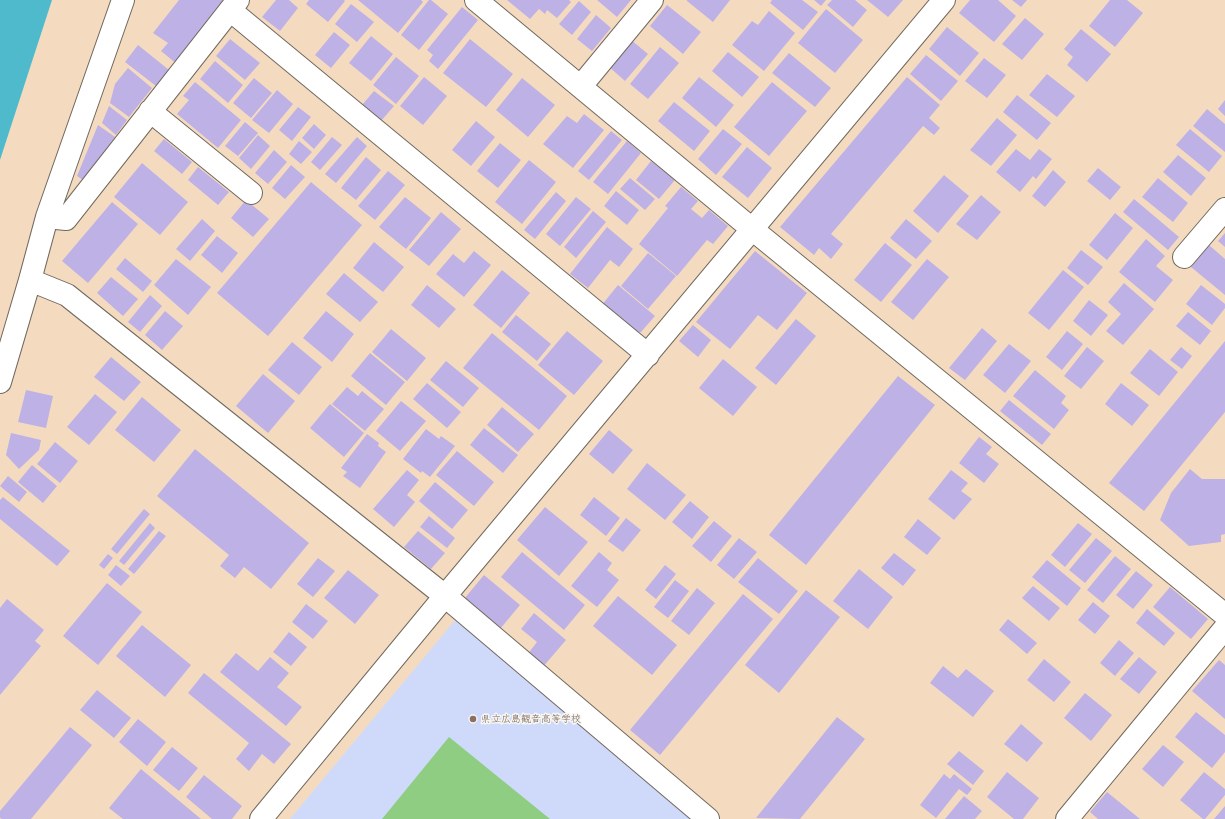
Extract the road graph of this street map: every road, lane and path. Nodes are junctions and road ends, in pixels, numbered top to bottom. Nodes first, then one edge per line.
1 (123, 0) edge
2 (476, 0) edge
3 (652, 0) edge
4 (944, 0) edge
5 (234, 5) edge
6 (581, 86) junction
7 (150, 111) junction
8 (251, 193) dead end
9 (1225, 209) edge
10 (47, 217) junction
11 (752, 229) junction
12 (1184, 257) dead end
13 (30, 280) junction
14 (648, 354) junction
15 (0, 382) edge
16 (446, 596) junction
17 (1225, 615) edge
18 (1225, 628) edge
19 (261, 819) edge
20 (708, 819) edge
21 (1067, 819) edge

1 - 10 street
2 - 6 street
3 - 6 street
4 - 11 street
5 - 7 street
5 - 14 street
6 - 11 street
7 - 8 street
7 - 10 street
9 - 12 street
10 - 13 street
11 - 14 street
11 - 17 street
13 - 15 street
13 - 16 street
14 - 16 street
16 - 19 street
16 - 20 street
18 - 21 street

